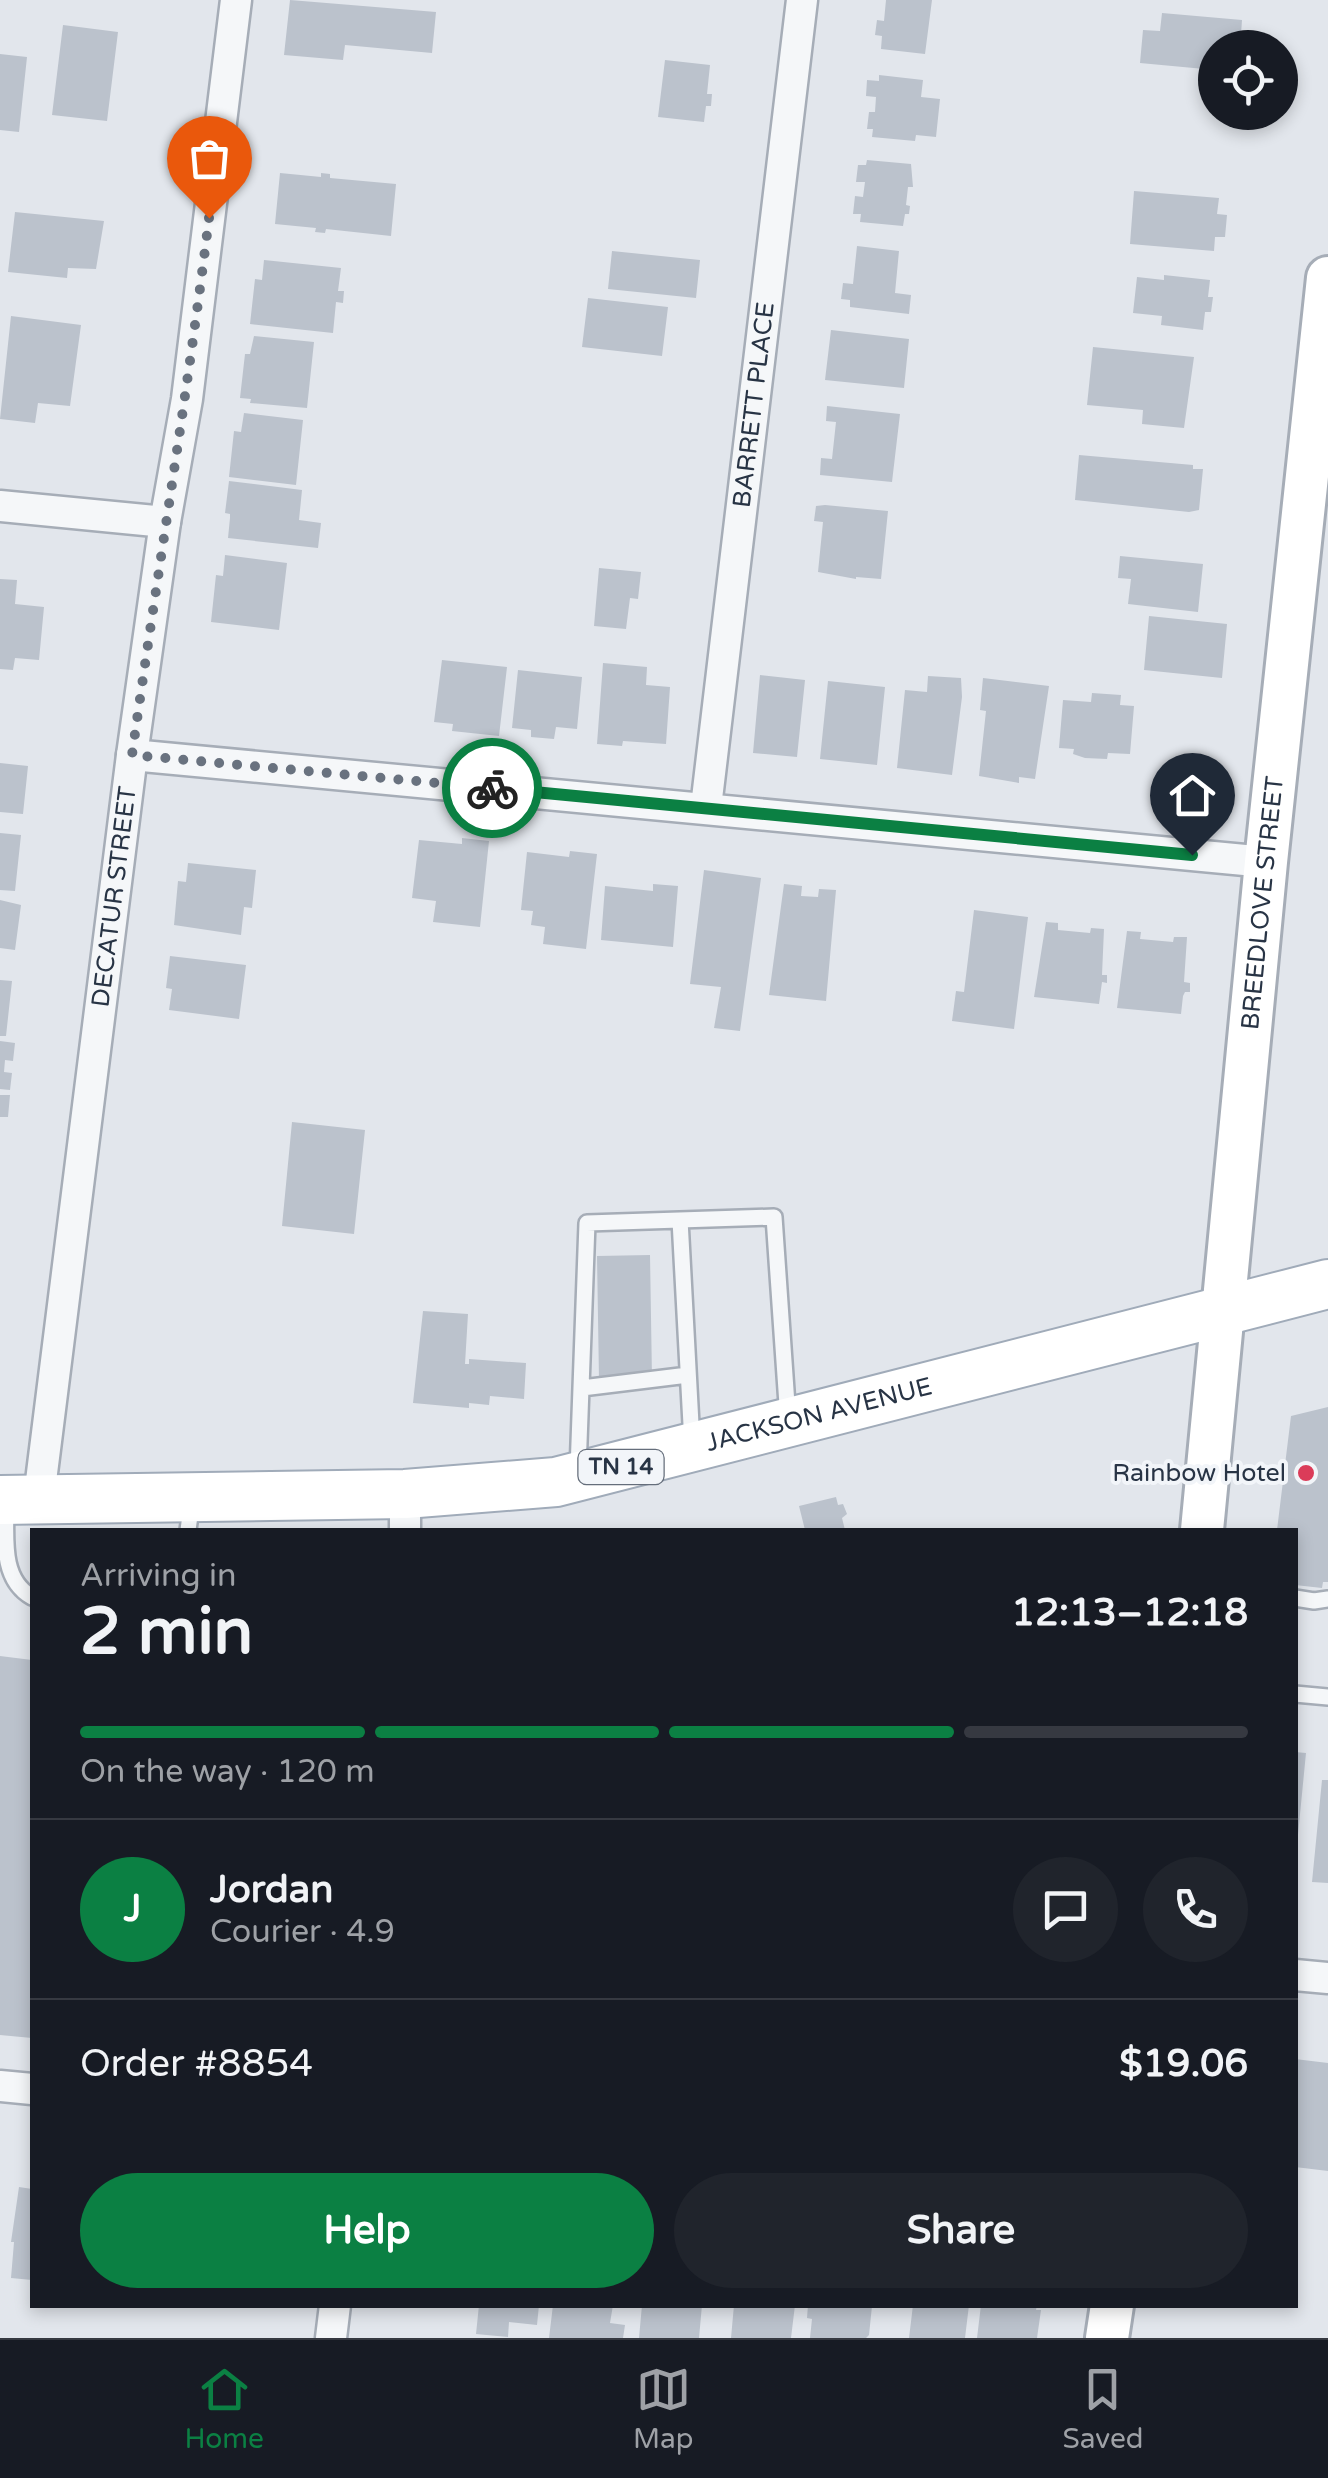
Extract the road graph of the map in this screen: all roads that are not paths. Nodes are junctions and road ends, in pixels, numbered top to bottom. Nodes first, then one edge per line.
1 (236, 0) edge
2 (802, 0) edge
3 (1328, 278) edge
4 (0, 506) edge
5 (165, 522) junction
6 (132, 755) junction
7 (706, 807) junction
8 (1266, 862) junction
9 (680, 1220) junction
10 (1328, 1284) edge
11 (1224, 1310) junction
12 (688, 1375) junction
13 (582, 1388) junction
14 (788, 1423) junction
15 (692, 1447) junction
16 (578, 1479) junction
17 (15, 1499) edge
18 (405, 1512) edge
19 (190, 1513) edge
20 (1202, 1528) edge
21 (30, 1596) edge
22 (1298, 1598) edge
23 (1328, 1599) edge
24 (1298, 1694) edge
25 (1328, 1697) edge
26 (1298, 1974) edge
27 (1328, 1978) edge
28 (0, 2086) edge
29 (30, 2089) edge
30 (334, 2308) edge
31 (1112, 2308) edge
32 (331, 2338) edge
33 (1108, 2338) edge

1 - 5 street, DECATUR STREET
2 - 7 street, BARRETT PLACE
3 - 8 street, BREEDLOVE STREET
4 - 5 street
5 - 6 street, DECATUR STREET
6 - 7 street
6 - 17 street, DECATUR STREET
7 - 8 street
8 - 11 street, BREEDLOVE STREET
9 - 12 lane
9 - 13 lane
9 - 14 lane
10 - 11 main road, JACKSON AVENUE / TN 14
11 - 14 main road, JACKSON AVENUE / TN 14
11 - 20 street, BREEDLOVE STREET
12 - 13 lane
12 - 15 lane
13 - 16 lane
14 - 15 main road, JACKSON AVENUE / TN 14
15 - 16 main road, JACKSON AVENUE / TN 14
16 - 18 main road, JACKSON AVENUE / TN 14
17 - 19 main road, JACKSON AVENUE / TN 14
17 - 21 lane
18 - 19 main road, JACKSON AVENUE / TN 14
22 - 23 lane
24 - 25 lane
26 - 27 street
28 - 29 street
30 - 32 street
31 - 33 street

